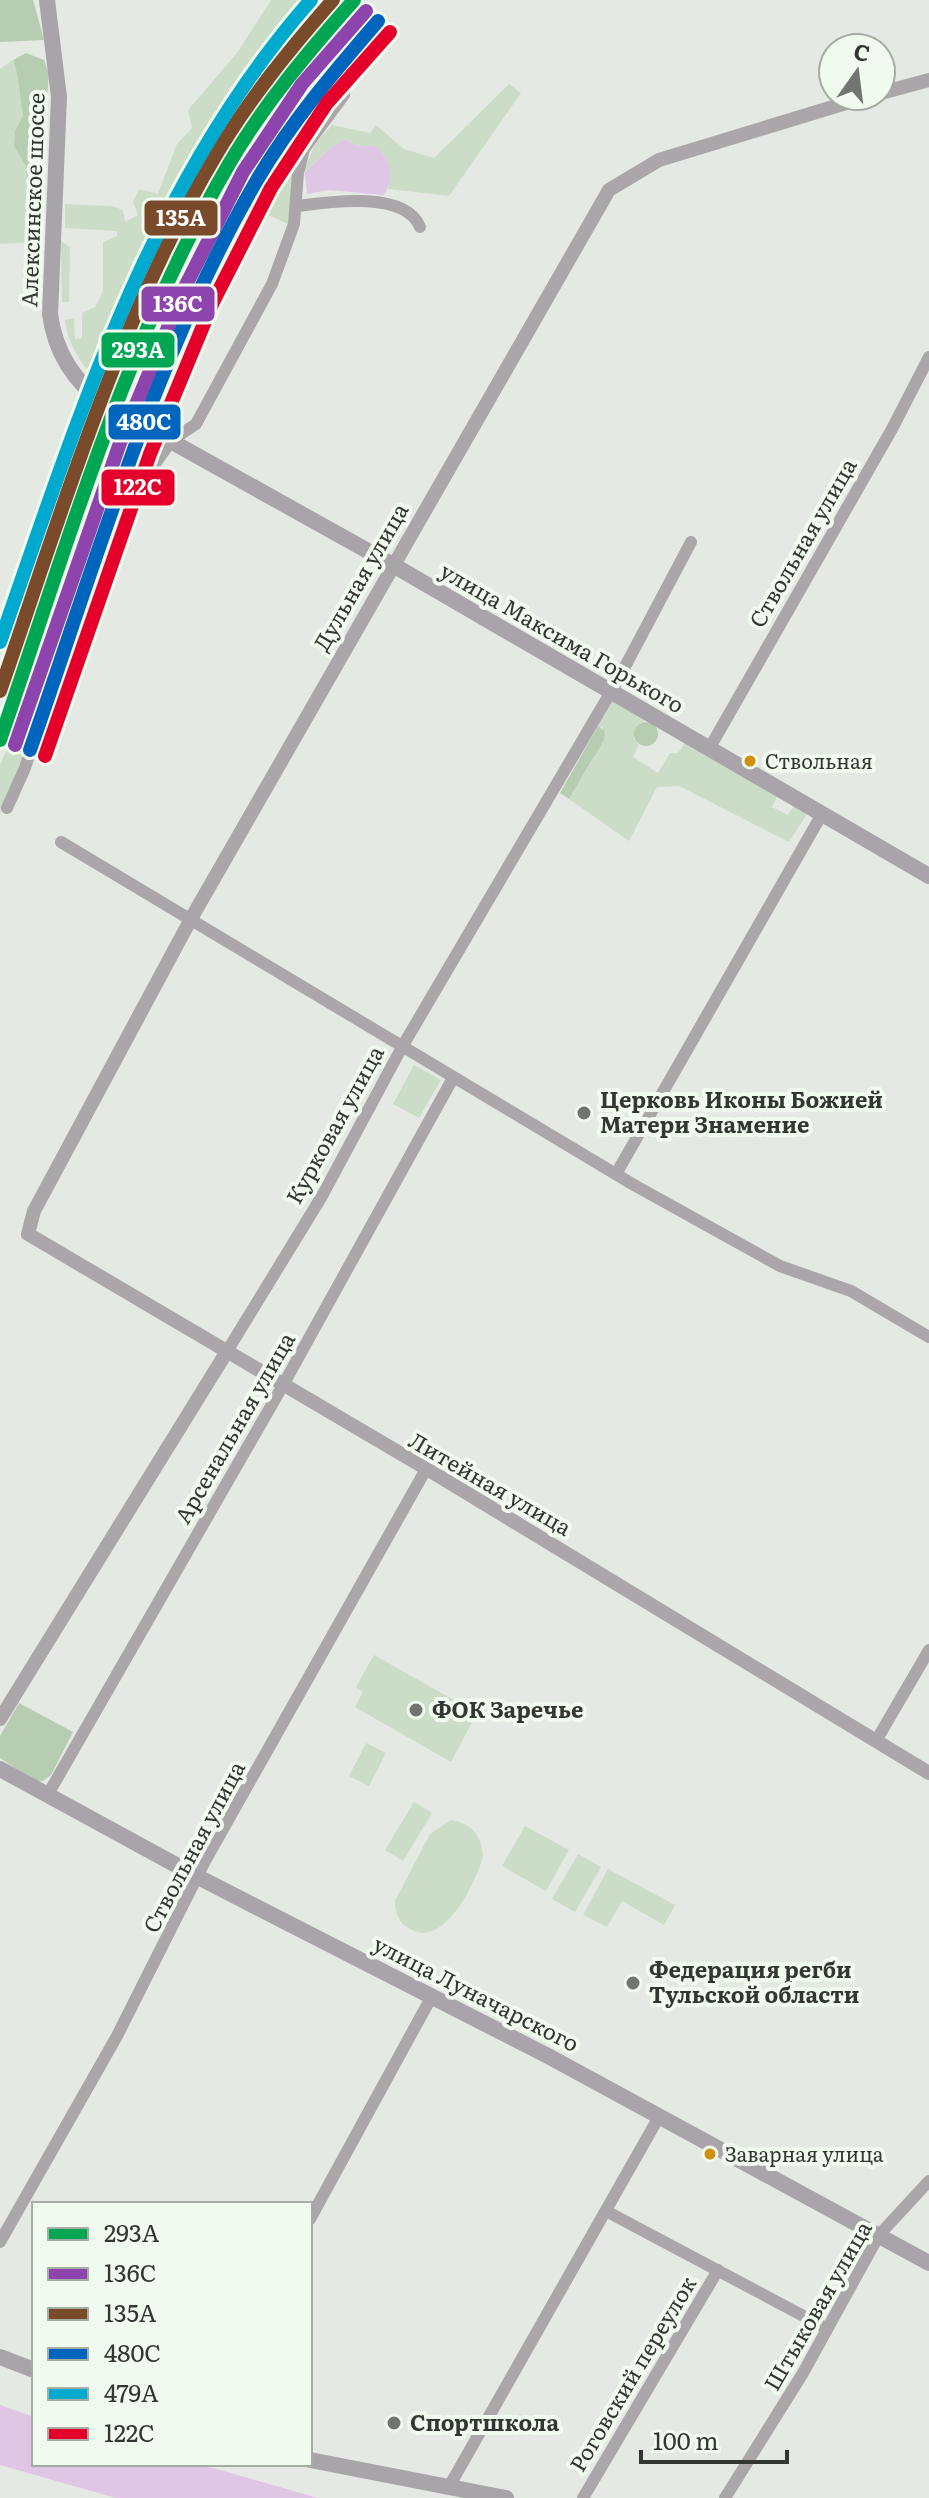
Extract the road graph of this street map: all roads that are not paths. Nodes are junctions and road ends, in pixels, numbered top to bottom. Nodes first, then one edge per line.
1 (47, 0) edge
2 (929, 80) edge
3 (897, 89) edge
4 (344, 95) dead end
5 (817, 112) edge
6 (298, 206) junction
7 (420, 227) dead end
8 (929, 357) edge
9 (172, 440) junction
10 (691, 542) dead end
11 (393, 565) junction
12 (610, 691) junction
13 (709, 749) junction
14 (7, 808) dead end
15 (822, 814) junction
16 (61, 842) dead end
17 (929, 876) edge
18 (192, 917) junction
19 (402, 1047) junction
20 (453, 1078) junction
21 (616, 1174) junction
22 (28, 1234) joint
23 (929, 1337) edge
24 (226, 1353) junction
25 (282, 1387) junction
26 (425, 1471) junction
27 (929, 1650) edge
28 (0, 1719) edge
29 (876, 1741) junction
30 (0, 1769) edge
31 (929, 1773) edge
32 (47, 1796) junction
33 (198, 1877) junction
34 (432, 1996) junction
35 (660, 2115) junction
36 (929, 2181) edge
37 (606, 2211) junction
38 (312, 2215) edge
39 (879, 2235) junction
40 (0, 2242) edge
41 (929, 2263) edge
42 (718, 2270) junction
43 (826, 2328) junction
44 (0, 2357) edge
45 (32, 2369) edge
46 (312, 2460) edge
47 (450, 2485) junction
48 (506, 2498) edge
49 (583, 2498) edge
50 (725, 2498) edge

1 - 9 main road, Алексинское шоссе
2 - 3 street
4 - 6 street
5 - 11 street, Дульная улица
6 - 7 street
6 - 9 street
8 - 13 street, Ствольная улица
9 - 11 main road, улица Максима Горького
9 - 14 street
10 - 12 street, Курковая улица
11 - 12 main road, улица Максима Горького
11 - 18 street, Дульная улица
12 - 13 main road, улица Максима Горького
12 - 19 street, Курковая улица
13 - 15 main road, улица Максима Горького
15 - 17 main road, улица Максима Горького
15 - 21 street
16 - 18 street
18 - 19 street
18 - 22 street, Дульная улица
19 - 20 street
19 - 24 street, Курковая улица
20 - 21 street
20 - 25 street, Арсенальная улица
21 - 23 street
22 - 24 street, Литейная улица
24 - 25 street, Литейная улица
24 - 28 street, Курковая улица
25 - 26 street, Литейная улица
25 - 32 street, Арсенальная улица
26 - 29 street, Литейная улица
26 - 33 street, Ствольная улица
27 - 29 street
29 - 31 street, Литейная улица
30 - 32 main road, улица Луначарского
32 - 33 main road, улица Луначарского
33 - 34 main road, улица Луначарского
33 - 40 street, Ствольная улица
34 - 35 main road, улица Луначарского
34 - 38 street
35 - 37 street
35 - 39 main road, улица Луначарского
36 - 39 street, Штыковая улица
37 - 42 street, Роговский переулок
37 - 47 street
39 - 41 main road, улица Луначарского
39 - 43 street, Штыковая улица
42 - 43 street, Роговский переулок
42 - 49 street, Роговский переулок
43 - 50 street, Штыковая улица
44 - 45 main road
46 - 47 main road
47 - 48 main road

